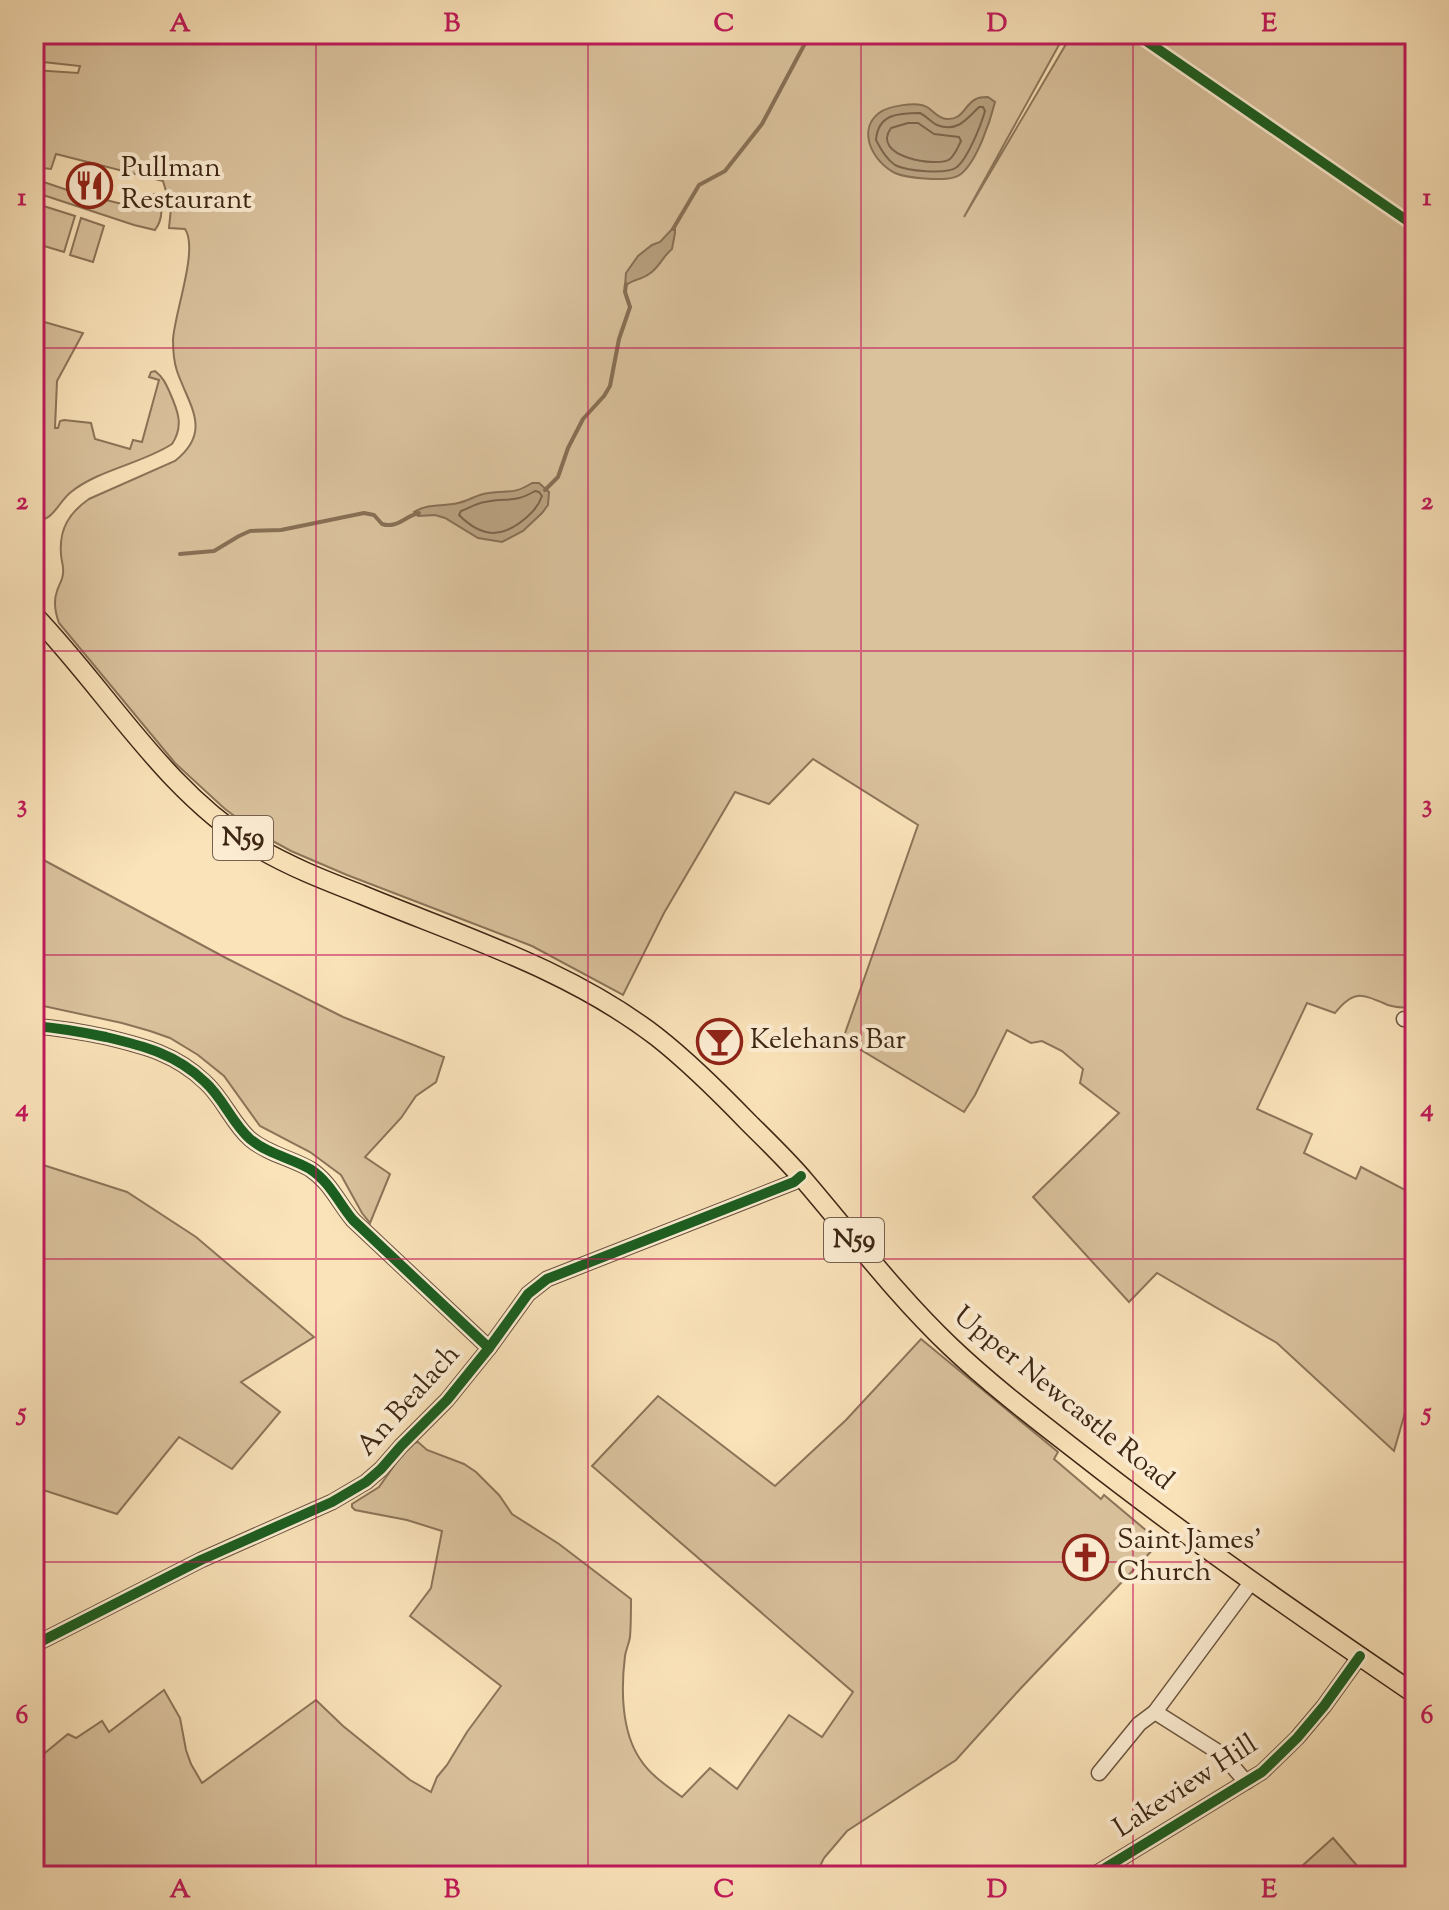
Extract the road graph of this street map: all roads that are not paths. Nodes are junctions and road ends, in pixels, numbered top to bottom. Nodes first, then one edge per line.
1 (34, 615) edge
2 (34, 1026) edge
3 (801, 1176) junction
4 (489, 1348) junction
5 (1252, 1581) junction
6 (34, 1645) edge
7 (1360, 1656) junction
8 (1415, 1694) edge
9 (1155, 1712) junction
10 (1099, 1773) dead end
11 (1246, 1782) junction
12 (1092, 1876) edge

1 - 3 main road, Upper Newcastle Road / N59
2 - 4 street
3 - 4 street, An Bealach
3 - 5 main road, Upper Newcastle Road / N59
4 - 6 street, An Bealach
5 - 7 main road, Upper Newcastle Road / N59
5 - 9 street
7 - 8 main road, Upper Newcastle Road / N59
7 - 11 street, Lakeview Hill
9 - 10 street
9 - 11 street
11 - 12 street, Lakeview Hill

